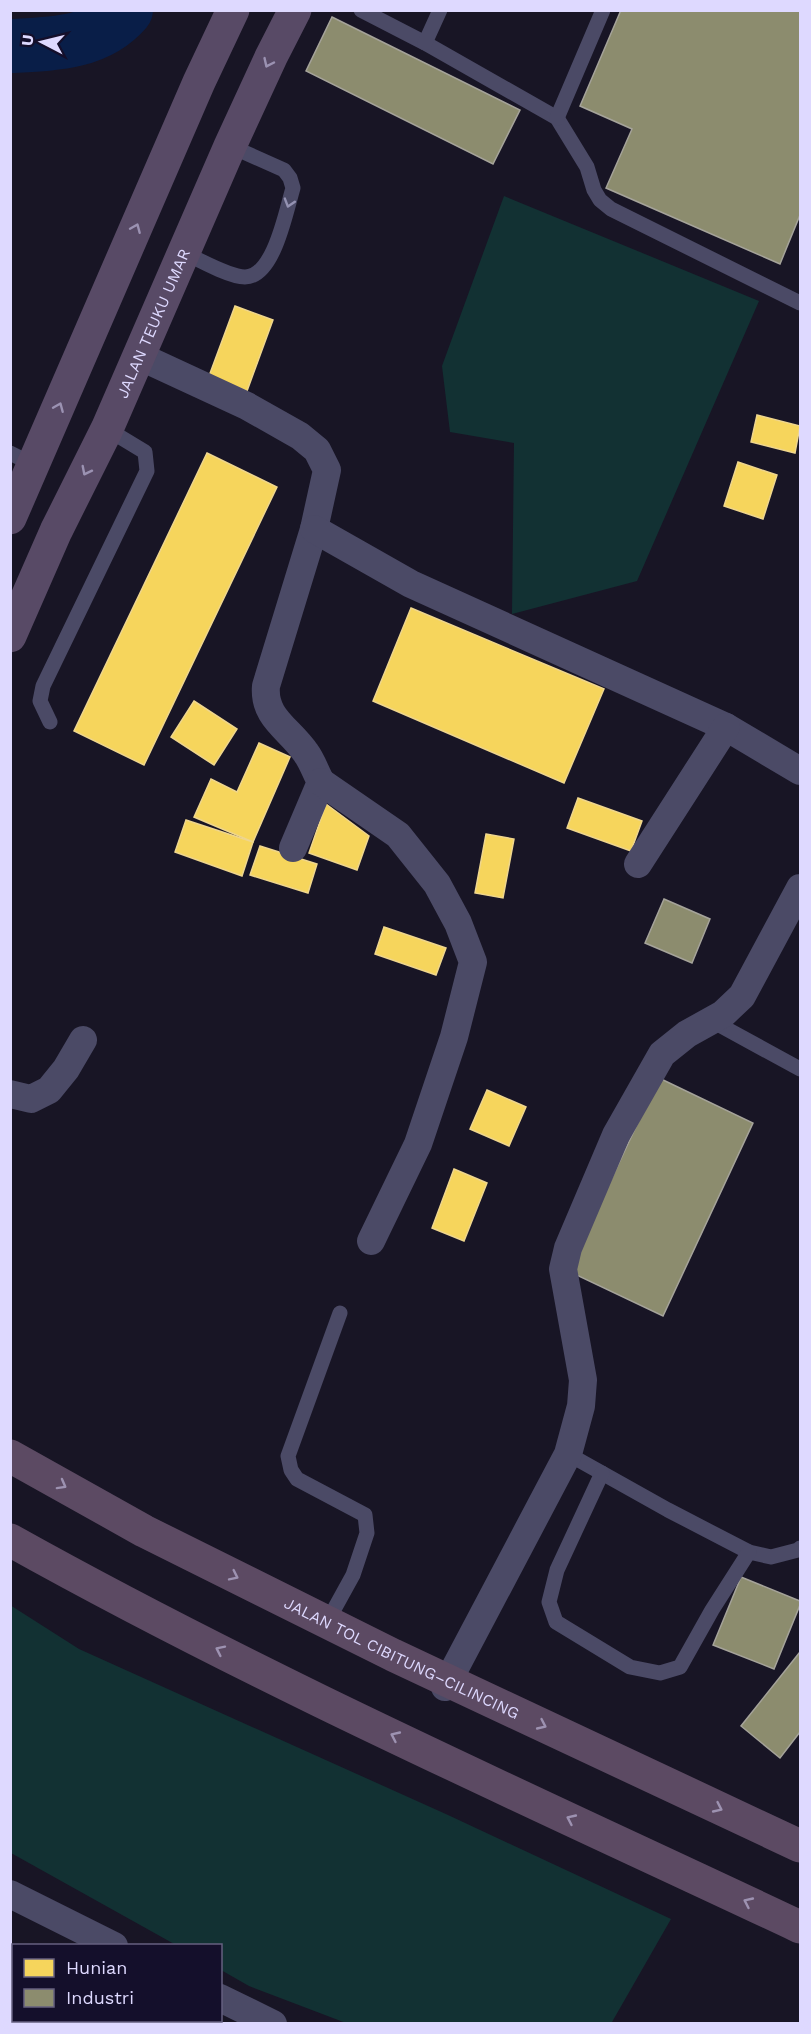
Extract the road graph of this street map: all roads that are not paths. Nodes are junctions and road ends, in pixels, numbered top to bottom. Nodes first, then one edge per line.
1 (232, 10) edge
2 (295, 10) edge
3 (362, 10) edge
4 (440, 10) edge
5 (603, 10) edge
6 (425, 43) junction
7 (557, 118) junction
8 (230, 146) junction
9 (185, 253) junction
10 (801, 303) edge
11 (139, 356) junction
12 (107, 429) junction
13 (22, 459) edge
14 (12, 515) edge
15 (314, 529) junction
16 (56, 531) junction
17 (10, 636) edge
18 (50, 722) dead end
19 (726, 727) junction
20 (801, 771) edge
21 (321, 782) junction
22 (293, 848) dead end
23 (638, 864) dead end
24 (801, 888) edge
25 (712, 1021) junction
26 (83, 1040) dead end
27 (801, 1069) edge
28 (10, 1094) edge
29 (371, 1241) dead end
30 (340, 1313) dead end
31 (568, 1454) junction
32 (10, 1456) edge
33 (602, 1473) junction
34 (10, 1540) edge
35 (801, 1548) edge
36 (749, 1552) junction
37 (324, 1628) dead end
38 (445, 1687) dead end
39 (801, 1846) edge
40 (10, 1894) edge
41 (801, 1927) edge
42 (110, 1944) edge
43 (222, 1999) edge
44 (273, 2024) edge

13 -> 1 highway
2 -> 8 highway, JALAN TEUKU UMAR
3 - 6 lane
4 - 6 lane
5 - 7 lane
6 - 7 lane
7 - 10 lane
8 - 9 highway, JALAN TEUKU UMAR
8 -> 9 lane
9 - 11 highway, JALAN TEUKU UMAR
11 - 12 highway, JALAN TEUKU UMAR
11 - 15 street
12 -> 16 highway, JALAN TEUKU UMAR
12 - 18 lane
13 - 14 highway
14 - 16 highway
15 - 19 street
15 - 21 street
16 - 17 highway, JALAN TEUKU UMAR
19 - 20 street
19 - 23 street
21 - 22 street
21 - 29 street
24 - 25 street
25 - 27 lane
25 - 31 street
26 - 28 street
30 - 37 lane
31 - 33 lane
31 - 38 street
32 -> 39 highway, JALAN TOL CIBITUNG–CILINCING, bridge
33 - 36 lane
33 - 36 lane
41 -> 34 highway, bridge
35 - 36 lane
40 - 42 street
43 - 44 street

